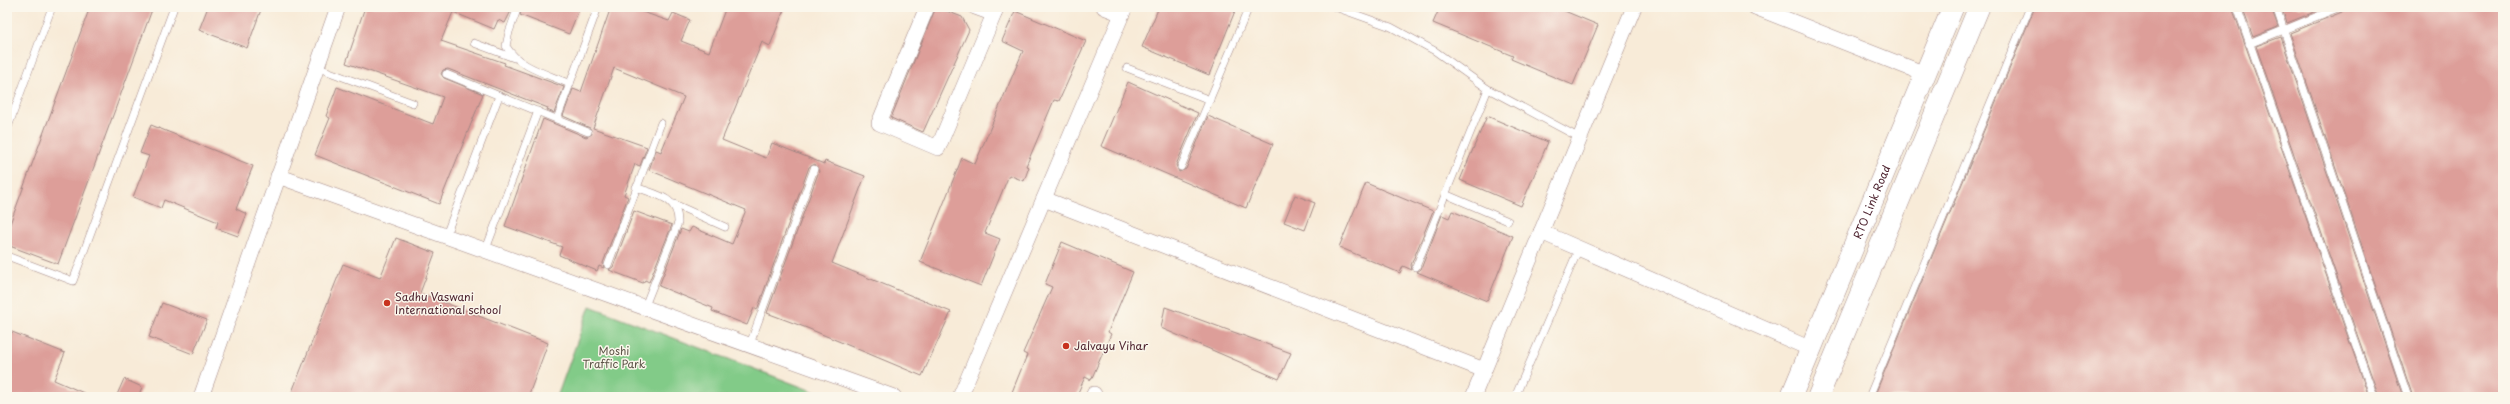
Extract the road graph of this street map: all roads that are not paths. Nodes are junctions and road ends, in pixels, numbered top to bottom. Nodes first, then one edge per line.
1 (52, 7) edge
2 (174, 7) edge
3 (338, 7) edge
4 (518, 7) edge
5 (598, 7) edge
6 (927, 7) edge
7 (975, 7) edge
8 (1104, 7) edge
9 (1249, 7) edge
10 (1335, 7) edge
11 (1634, 7) edge
12 (1754, 7) edge
13 (1953, 7) edge
14 (1979, 7) edge
15 (2030, 7) edge
16 (2237, 7) edge
17 (2276, 7) edge
18 (2340, 7) edge
19 (1124, 10) edge
20 (995, 11) edge
21 (2284, 30) junction
22 (474, 43) dead end
23 (2249, 44) junction
24 (515, 58) junction
25 (316, 67) junction
26 (1127, 68) dead end
27 (446, 74) dead end
28 (1925, 74) junction
29 (570, 84) junction
30 (1488, 89) junction
31 (499, 96) junction
32 (1210, 100) junction
33 (413, 103) dead end
34 (538, 111) junction
35 (557, 119) junction
36 (661, 123) dead end
37 (7, 128) edge
38 (588, 132) dead end
39 (1580, 138) junction
40 (1181, 167) dead end
41 (814, 170) dead end
42 (278, 176) junction
43 (636, 187) junction
44 (1445, 194) junction
45 (1044, 199) junction
46 (674, 204) junction
47 (1508, 221) dead end
48 (725, 227) dead end
49 (1541, 232) junction
50 (446, 235) junction
51 (1579, 248) junction
52 (486, 249) junction
53 (7, 256) edge
54 (608, 265) dead end
55 (1416, 267) dead end
56 (645, 306) junction
57 (750, 344) junction
58 (1811, 349) junction
59 (1484, 370) junction
60 (201, 397) edge
61 (894, 397) edge
62 (960, 397) edge
63 (1473, 397) edge
64 (1515, 397) edge
65 (1791, 397) edge
66 (1818, 397) edge
67 (1869, 397) edge
68 (2374, 397) edge
69 (2408, 397) edge

1 - 37 lane
2 - 53 lane
3 - 25 street
4 - 24 lane
5 - 29 lane
6 - 20 street
7 - 20 street
8 - 19 street
9 - 32 lane
10 - 30 lane
11 - 39 street
12 - 28 street
13 - 28 main road, RTO Link Road
14 - 66 main road
15 - 67 lane
16 - 23 lane
17 - 21 lane
18 - 21 lane
19 - 45 street
21 - 23 lane
21 - 69 lane
22 - 24 lane
23 - 68 lane
24 - 29 lane
25 - 33 lane
25 - 42 street
26 - 32 lane
27 - 31 lane
28 - 58 main road, RTO Link Road
29 - 35 lane
30 - 39 lane
30 - 44 lane
31 - 34 lane
31 - 50 lane
32 - 40 lane
34 - 35 lane
34 - 52 lane
35 - 38 lane
36 - 43 lane
39 - 49 street
41 - 57 lane
42 - 50 street
42 - 60 street
43 - 46 lane
43 - 54 lane
44 - 47 lane
44 - 55 lane
45 - 59 street
45 - 62 street
46 - 48 lane
46 - 56 lane
49 - 51 street
49 - 59 street
50 - 52 street
51 - 58 street
51 - 64 lane
52 - 56 street
56 - 57 street
57 - 61 street
58 - 65 main road, RTO Link Road
59 - 63 street

